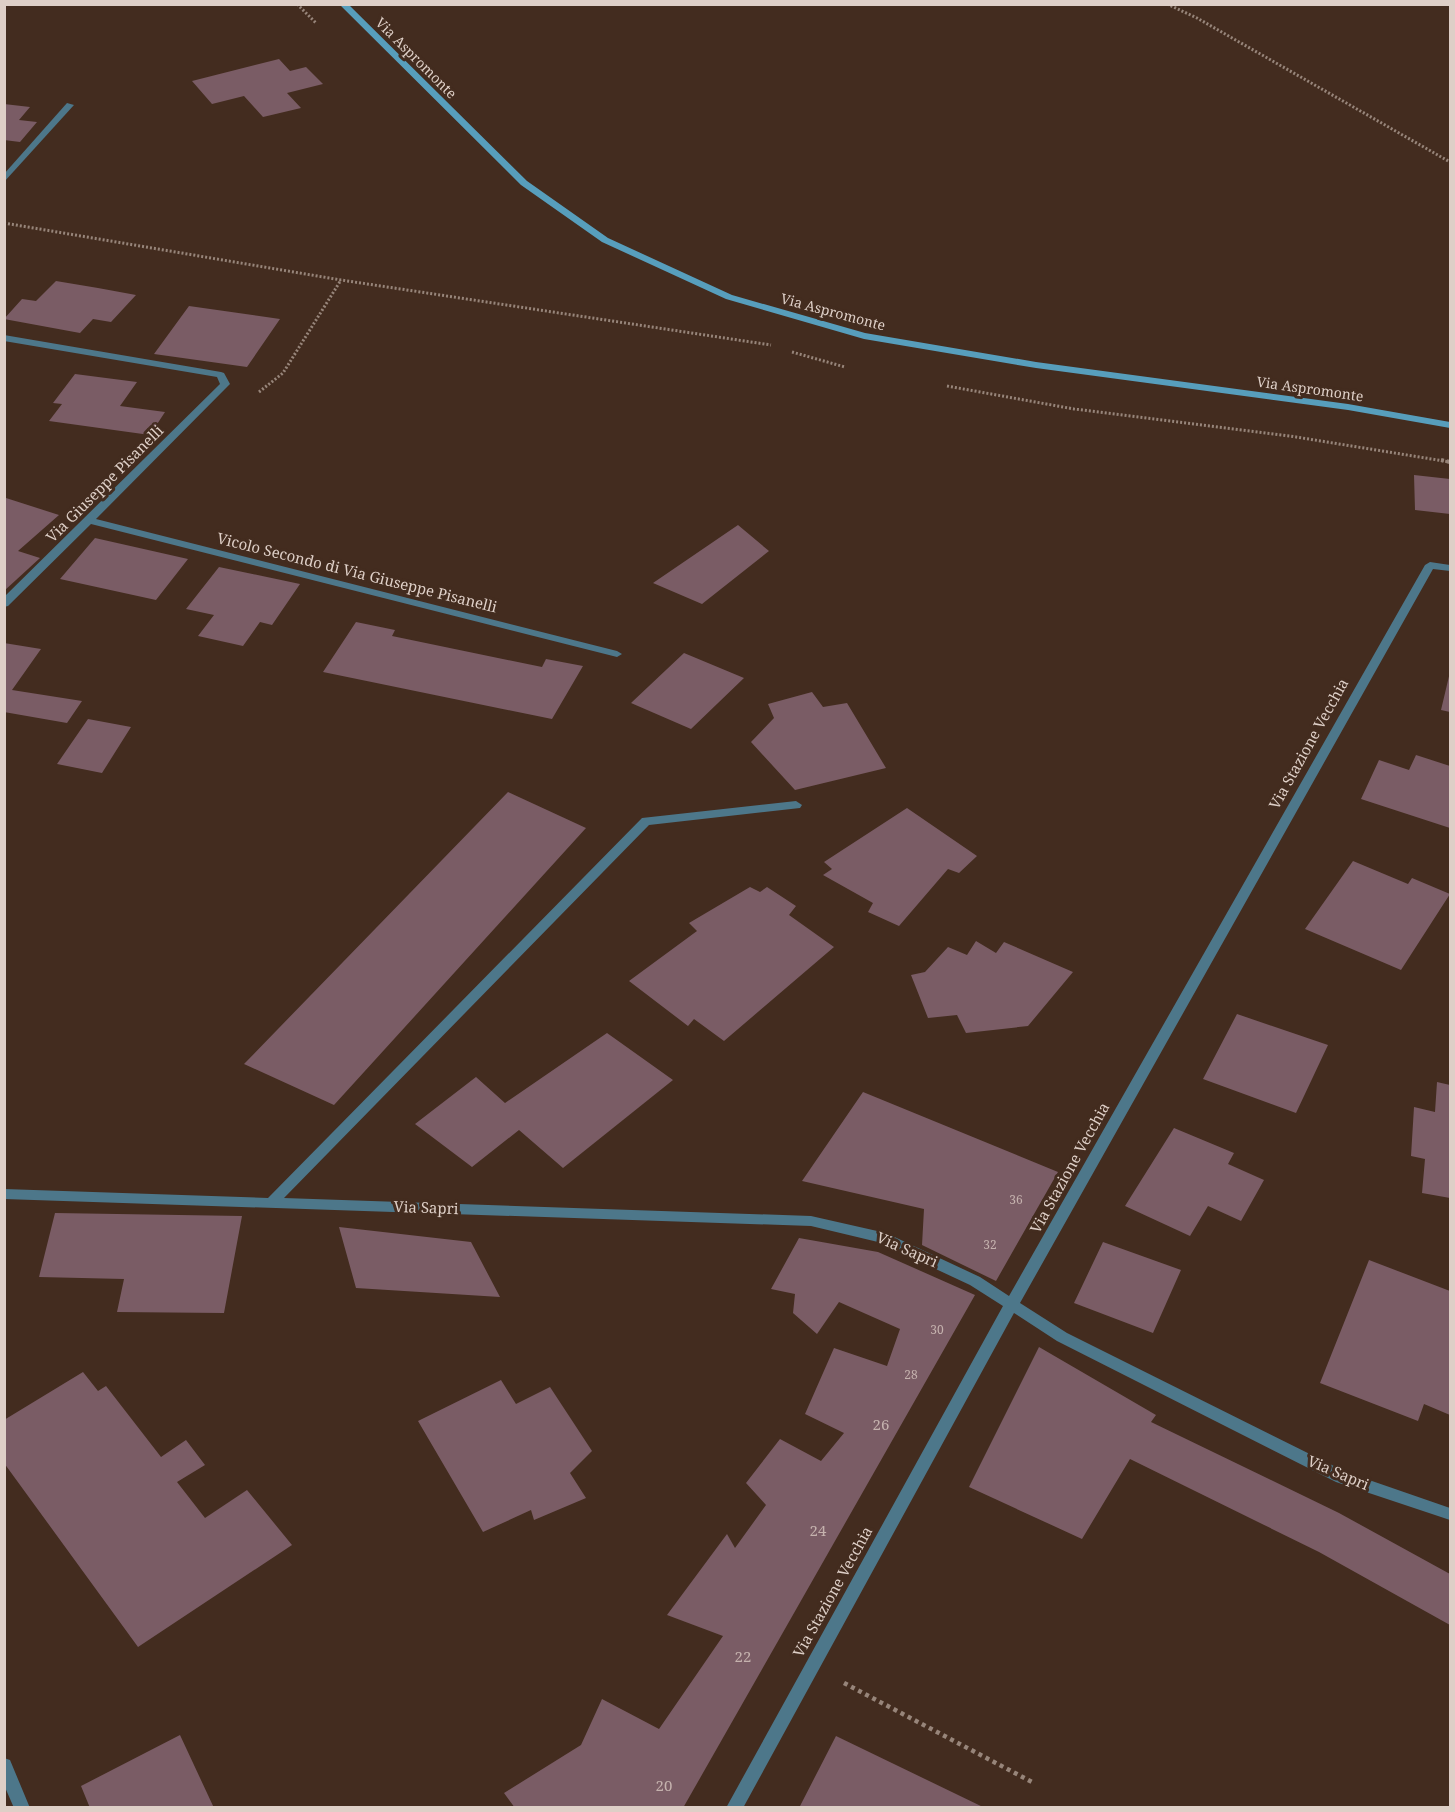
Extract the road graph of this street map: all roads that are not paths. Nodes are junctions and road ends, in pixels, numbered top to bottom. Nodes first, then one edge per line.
1 (343, 4) edge
2 (70, 105) dead end
3 (4, 180) edge
4 (4, 338) edge
5 (1450, 425) edge
6 (90, 520) junction
7 (1450, 568) edge
8 (4, 604) edge
9 (617, 654) dead end
10 (796, 806) dead end
11 (4, 1194) edge
12 (271, 1203) junction
13 (1011, 1305) junction
14 (1450, 1514) edge
15 (4, 1765) edge
16 (22, 1808) edge
17 (734, 1808) edge

1 - 5 main road, Via Aspromonte
2 - 3 street
4 - 6 street, Via Giuseppe Pisanelli
6 - 8 street, Via Giuseppe Pisanelli
6 - 9 street, Vicolo Secondo di Via Giuseppe Pisanelli
7 - 13 street, Via Stazione Vecchia
10 - 12 street
11 - 12 street, Via Sapri
12 - 13 street, Via Sapri
13 - 14 street, Via Sapri
13 - 17 street, Via Stazione Vecchia
15 - 16 street

